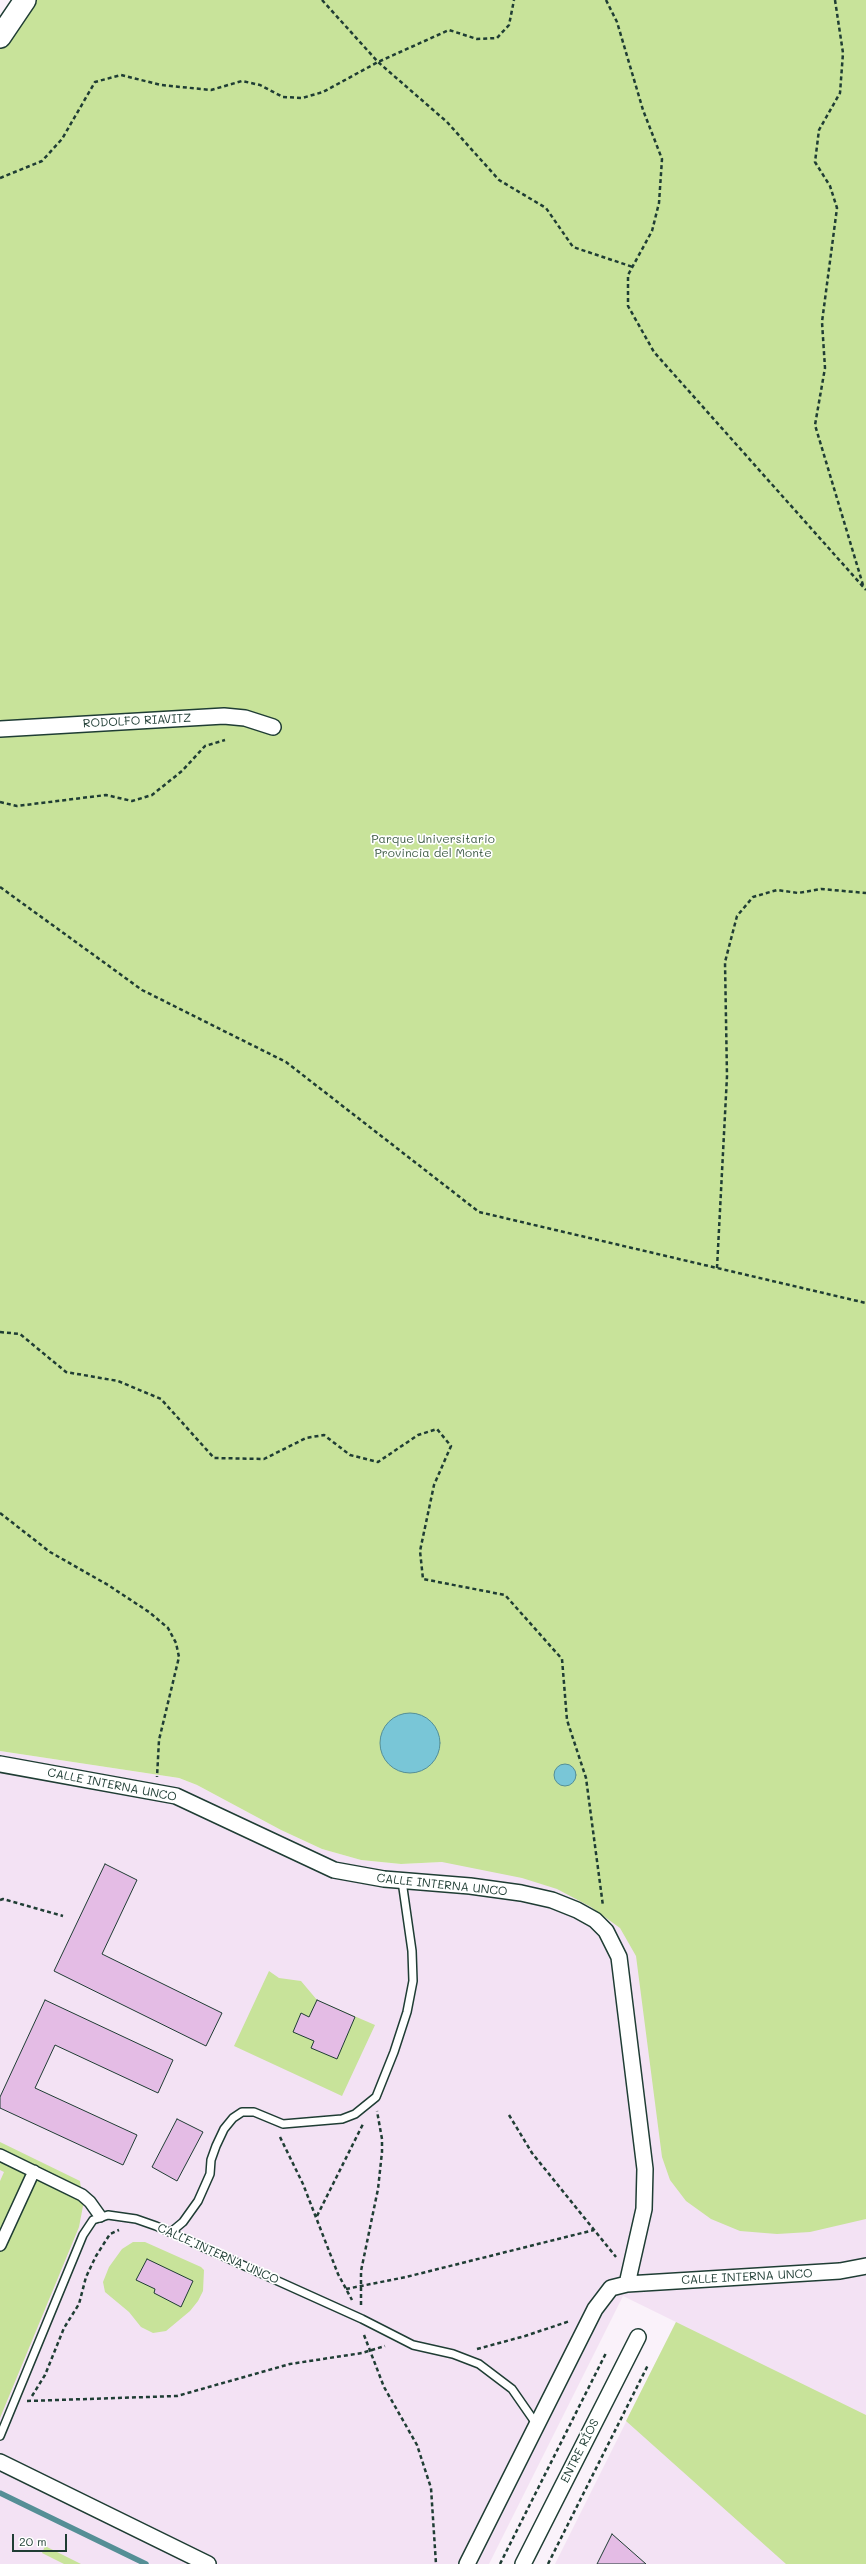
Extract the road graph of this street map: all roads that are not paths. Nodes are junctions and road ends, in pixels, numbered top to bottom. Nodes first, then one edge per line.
1 (26, 0) edge
2 (0, 37) edge
3 (273, 727) dead end
4 (0, 729) edge
5 (0, 1764) edge
6 (402, 1881) junction
7 (0, 2155) edge
8 (34, 2171) junction
9 (100, 2216) junction
10 (171, 2232) junction
11 (0, 2245) edge
12 (866, 2266) edge
13 (626, 2284) junction
14 (638, 2337) dead end
15 (537, 2425) junction
16 (0, 2436) edge
17 (0, 2462) edge
18 (208, 2564) edge
19 (467, 2564) edge
20 (523, 2564) edge

1 - 2 main road
3 - 4 street, RODOLFO RIAVITZ
5 - 6 street, CALLE INTERNA UNCO
6 - 10 lane
6 - 13 street, CALLE INTERNA UNCO
7 - 8 street
8 - 9 street
8 - 11 street
9 - 10 lane, CALLE INTERNA UNCO
9 - 16 lane
10 - 15 lane, CALLE INTERNA UNCO
12 - 13 street, CALLE INTERNA UNCO
13 - 15 street, CALLE INTERNA UNCO
14 - 20 street, ENTRE RÍOS
15 - 19 street, CALLE INTERNA UNCO
17 - 18 street

